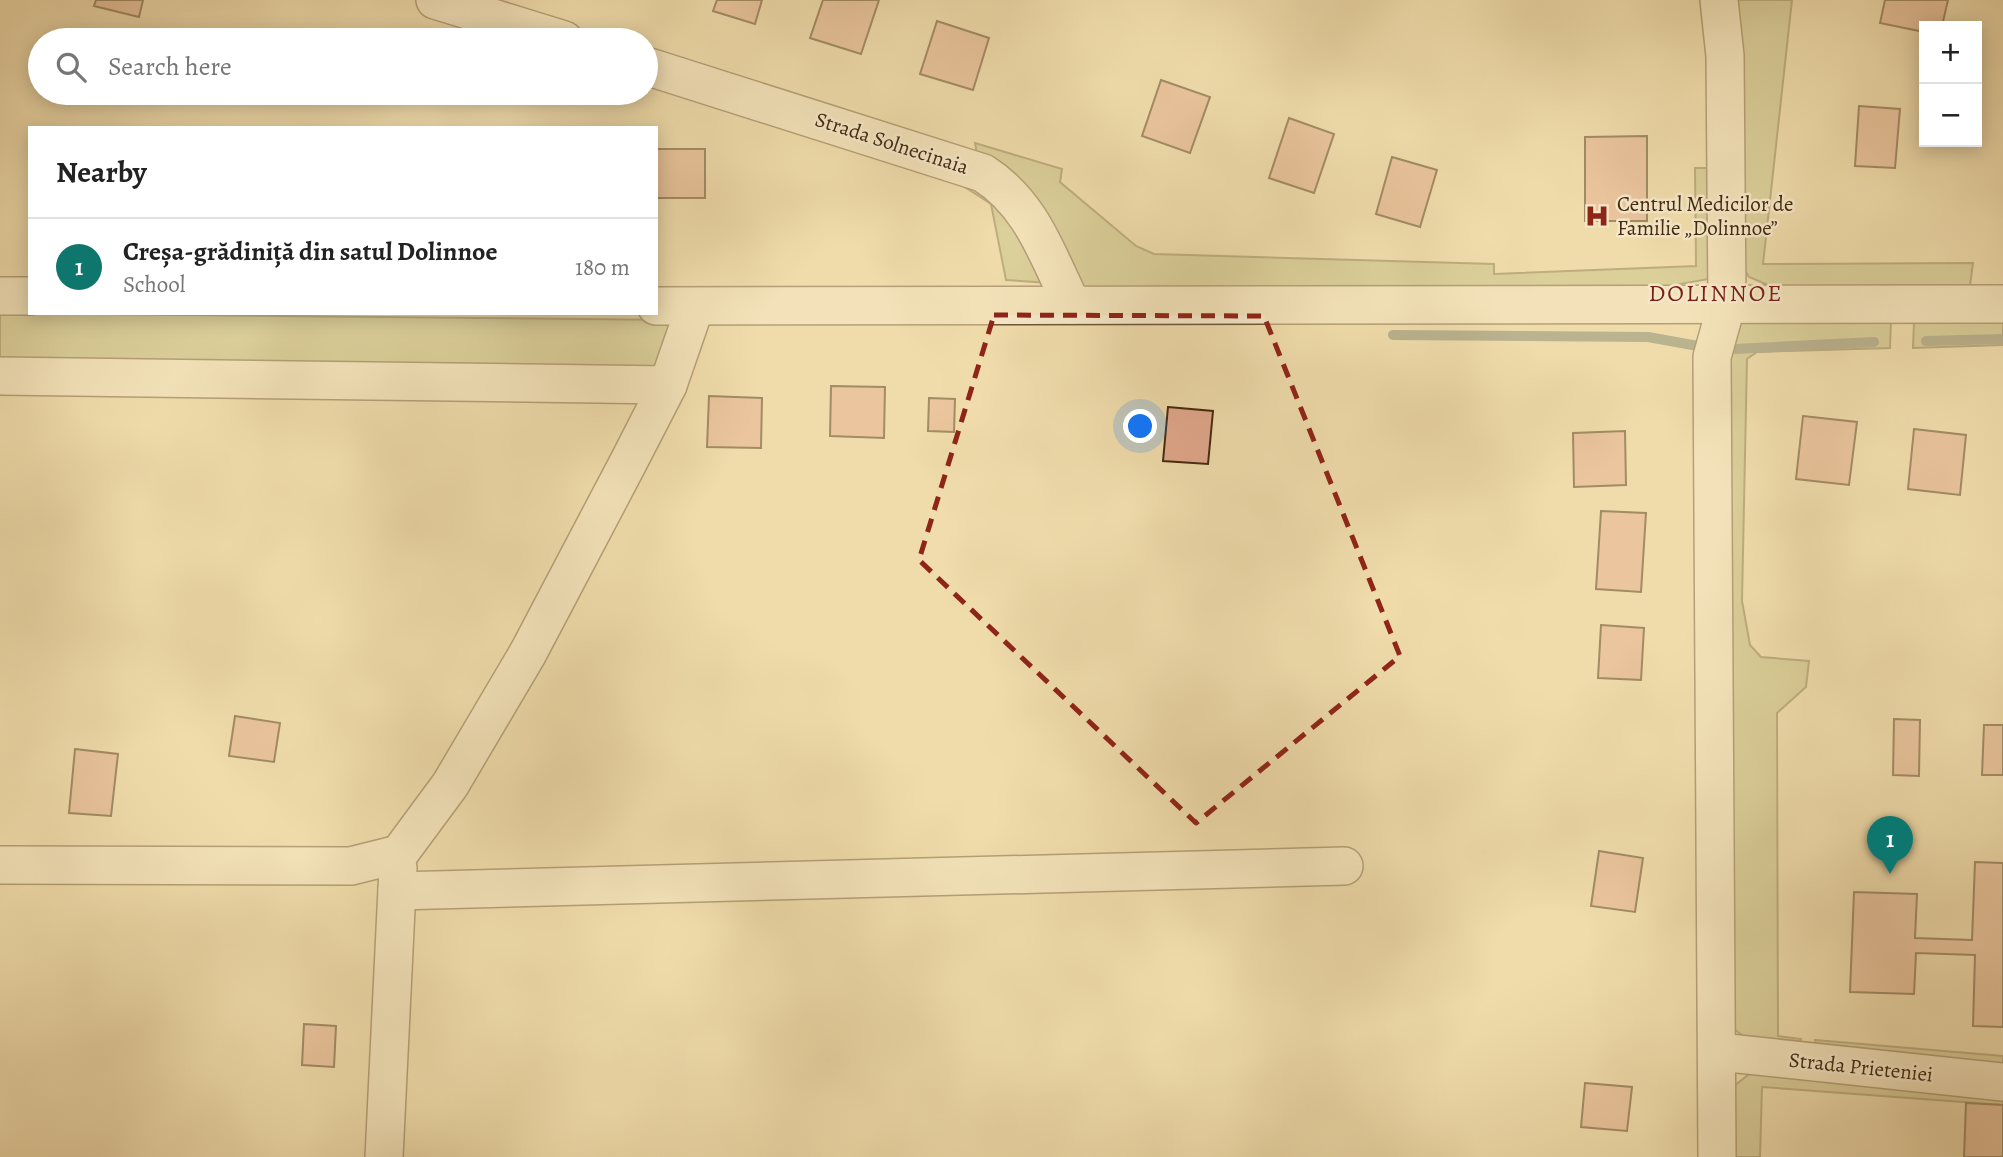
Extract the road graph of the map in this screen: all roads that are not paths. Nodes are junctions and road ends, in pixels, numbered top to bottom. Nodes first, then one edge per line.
1 (435, 0) edge
2 (1720, 0) edge
3 (525, 28) edge
4 (658, 70) edge
5 (0, 296) edge
6 (28, 296) edge
7 (1727, 303) junction
8 (2003, 304) edge
9 (1072, 305) junction
10 (658, 306) edge
11 (695, 307) junction
12 (0, 376) edge
13 (668, 385) junction
14 (399, 854) junction
15 (0, 865) edge
16 (1344, 866) dead end
17 (397, 891) junction
18 (1719, 1052) junction
19 (2003, 1082) edge
20 (384, 1157) edge
21 (1717, 1157) edge

1 - 3 street
2 - 7 street
4 - 9 street, Strada Solnecinaia
5 - 6 street
7 - 8 street
7 - 9 street
7 - 18 street
9 - 11 street
10 - 11 street
11 - 13 street
12 - 13 street
13 - 14 street
14 - 15 street
14 - 17 street
16 - 17 street
17 - 20 street
18 - 19 street, Strada Prieteniei
18 - 21 street

